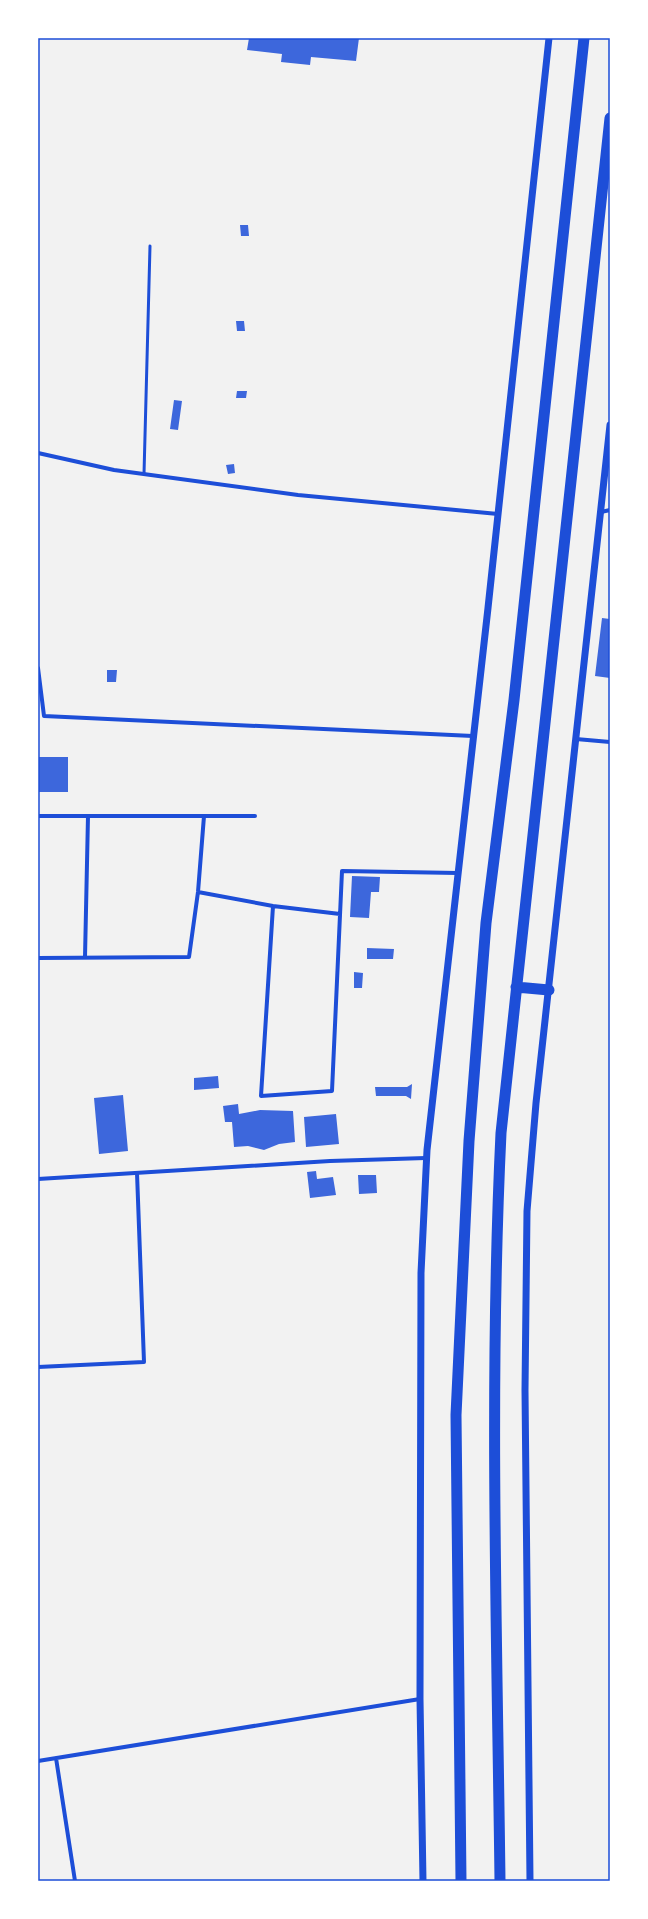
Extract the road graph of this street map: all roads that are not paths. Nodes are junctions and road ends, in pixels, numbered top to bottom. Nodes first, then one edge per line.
1 (549, 38) edge
2 (584, 38) edge
3 (610, 118) edge
4 (150, 246) dead end
5 (610, 425) edge
6 (38, 453) edge
7 (144, 474) junction
8 (610, 510) edge
9 (600, 512) junction
10 (498, 514) junction
11 (38, 668) edge
12 (473, 736) junction
13 (576, 739) junction
14 (610, 742) edge
15 (38, 816) edge
16 (88, 816) junction
17 (204, 816) junction
18 (255, 816) dead end
19 (458, 873) junction
20 (198, 892) junction
21 (273, 906) junction
22 (340, 914) junction
23 (38, 958) edge
24 (84, 958) junction
25 (516, 988) junction
26 (549, 990) junction
27 (426, 1158) junction
28 (137, 1173) junction
29 (38, 1179) edge
30 (38, 1368) edge
31 (420, 1699) junction
32 (56, 1758) junction
33 (38, 1761) edge
34 (75, 1881) edge
35 (423, 1881) edge
36 (462, 1881) edge
37 (500, 1881) edge
38 (530, 1881) edge

1 - 10 street
2 - 36 highway
3 - 25 highway
4 - 7 lane
5 - 9 street
6 - 7 street
7 - 10 street
8 - 9 street
9 - 13 street
10 - 12 street
11 - 12 street
12 - 19 street
13 - 14 street
13 - 26 street
15 - 16 street
16 - 17 street
16 - 24 street
17 - 18 street
17 - 20 street
19 - 22 street
19 - 27 street
20 - 21 street
20 - 24 street
21 - 22 street
21 - 22 street
23 - 24 street
25 - 26 highway
25 - 37 highway
26 - 38 street
27 - 28 street
27 - 31 street
28 - 29 street
28 - 30 street
31 - 32 street
31 - 35 street
32 - 33 street
32 - 34 street

